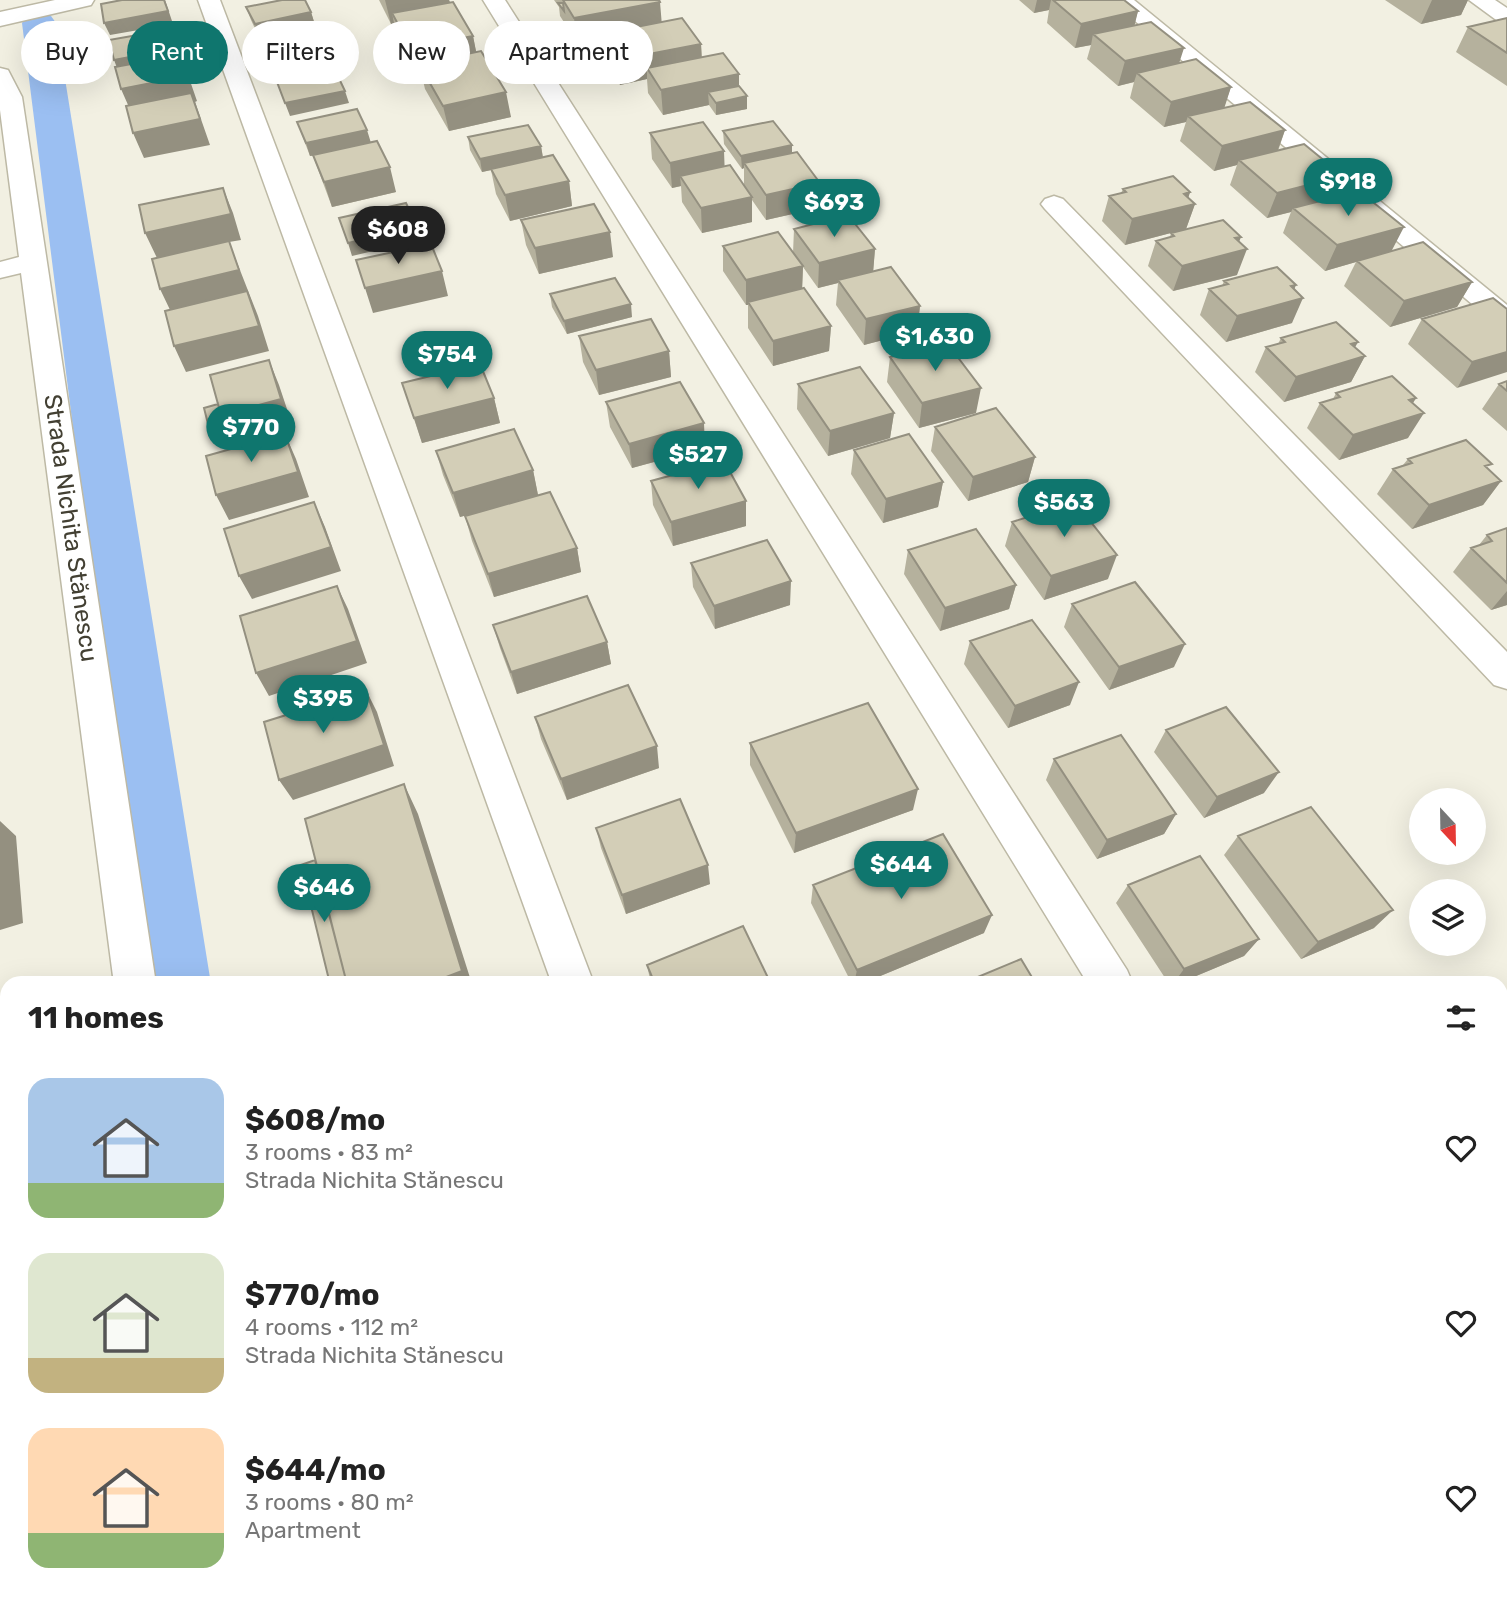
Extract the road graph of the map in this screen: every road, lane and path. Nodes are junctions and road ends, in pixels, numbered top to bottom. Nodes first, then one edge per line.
1 (82, 0) edge
2 (209, 0) edge
3 (494, 0) edge
4 (1121, 0) edge
5 (1480, 0) edge
6 (1507, 17) edge
7 (0, 19) edge
8 (0, 75) edge
9 (1054, 204) dead end
10 (33, 262) junction
11 (0, 270) edge
12 (1507, 319) edge
13 (1507, 675) edge
14 (134, 976) edge
15 (570, 976) edge
16 (1107, 976) edge

1 - 7 street
2 - 15 street
3 - 16 street
4 - 12 street
5 - 6 street
8 - 10 street, Strada Nichita Stănescu
9 - 13 street
10 - 11 street
10 - 14 street, Strada Nichita Stănescu

